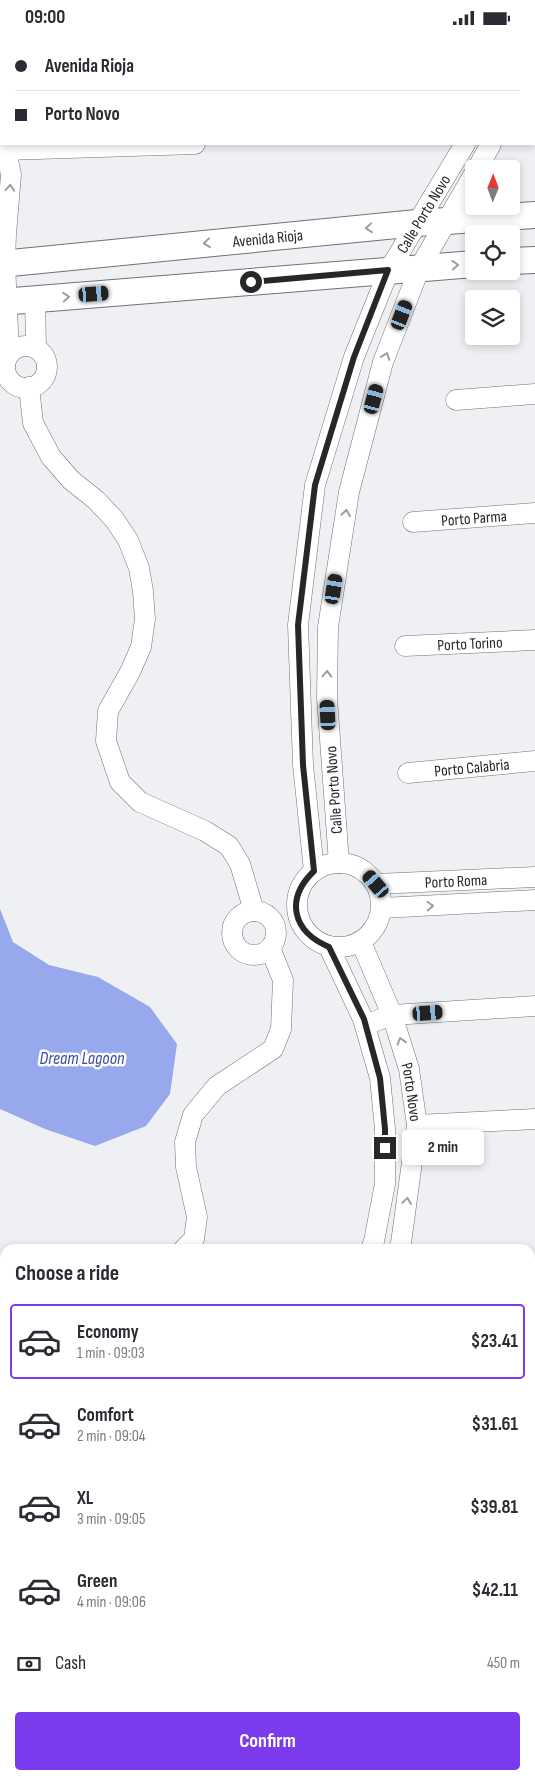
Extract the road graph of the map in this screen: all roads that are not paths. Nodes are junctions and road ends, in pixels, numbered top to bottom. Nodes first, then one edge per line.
1 (2, 145) edge
2 (464, 145) edge
3 (490, 145) edge
4 (482, 160) edge
5 (465, 190) edge
6 (535, 215) edge
7 (447, 221) junction
8 (417, 223) junction
9 (535, 260) edge
10 (520, 261) edge
11 (3, 263) edge
12 (465, 264) edge
13 (420, 267) junction
14 (388, 270) junction
15 (35, 299) junction
16 (3, 301) edge
17 (36, 349) junction
18 (4, 361) edge
19 (29, 387) junction
20 (535, 393) edge
21 (456, 400) dead end
22 (535, 513) edge
23 (413, 523) dead end
24 (535, 640) edge
25 (405, 647) dead end
26 (535, 761) edge
27 (408, 773) dead end
28 (339, 863) junction
29 (314, 871) junction
30 (535, 877) edge
31 (376, 884) junction
32 (535, 900) edge
33 (382, 908) junction
34 (254, 911) junction
35 (361, 942) junction
36 (329, 947) junction
37 (270, 949) junction
38 (535, 1006) edge
39 (392, 1015) junction
40 (365, 1025) junction
41 (535, 1119) edge
42 (417, 1125) junction
43 (189, 1244) edge
44 (373, 1244) edge
45 (402, 1244) edge

11 -> 1 street
2 - 8 street, Calle Porto Novo
3 - 4 street
5 - 7 street, Calle Porto Novo
6 - 7 main road, Avenida Rioja
7 - 8 main road, Avenida Rioja
7 - 13 street, Calle Porto Novo
8 -> 11 main road, Avenida Rioja
8 - 14 street, Calle Porto Novo
9 - 10 main road
11 - 16 street
13 -> 12 main road
13 - 14 main road
28 -> 13 street, Calle Porto Novo
15 -> 14 main road
14 - 29 street, Calle Porto Novo
15 - 16 main road
15 - 17 street
16 - 18 street
17 - 18 street
17 - 19 street
18 - 19 street
19 - 34 street
20 - 21 street
22 - 23 street, Porto Parma
24 - 25 street, Porto Torino
26 - 27 street, Porto Calabria
28 - 29 street
28 - 31 street
29 - 36 street
30 - 31 street, Porto Roma
31 - 33 street
33 -> 32 street, Porto Roma
33 - 35 street
34 - 37 street
34 - 37 street
35 - 36 street
35 - 39 street, Porto Novo
36 - 40 street, Porto Novo
37 - 43 street
38 - 39 street
39 - 40 street
42 -> 39 street, Porto Novo
40 - 44 street, Porto Novo
41 - 42 street
45 -> 42 street, Porto Novo

